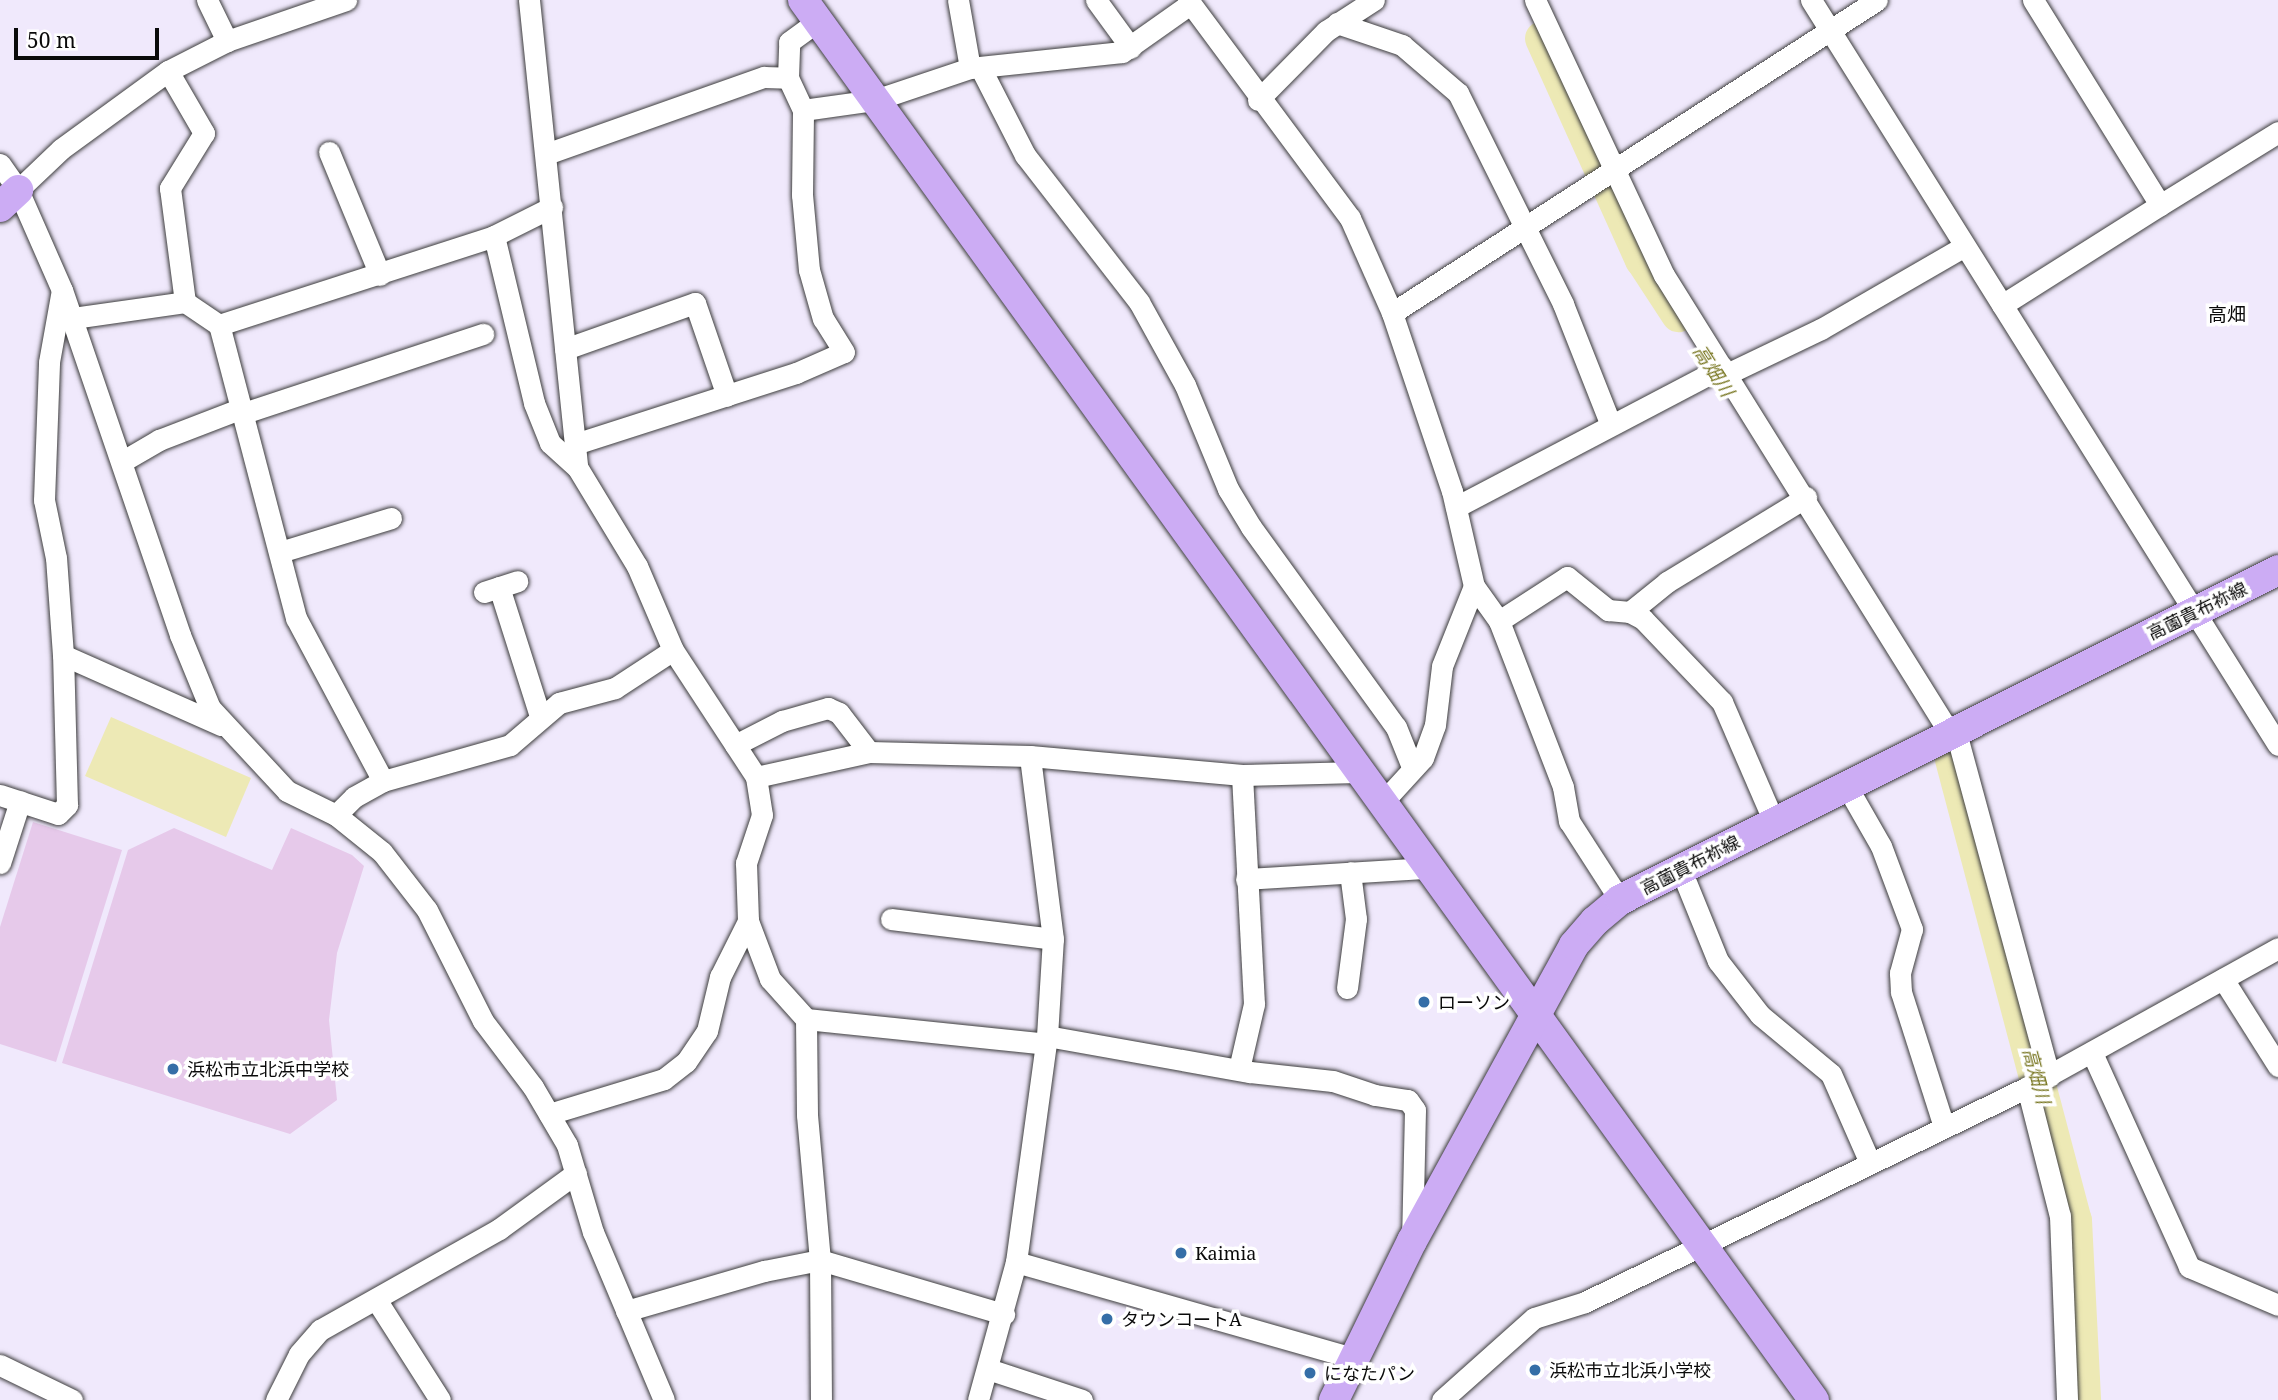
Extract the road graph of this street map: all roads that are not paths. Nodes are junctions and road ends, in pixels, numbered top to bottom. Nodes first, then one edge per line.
1 (207, 0) edge
2 (346, 0) edge
3 (528, 0) edge
4 (958, 0) edge
5 (1096, 0) edge
6 (1374, 0) edge
7 (1535, 0) edge
8 (1811, 0) edge
9 (1877, 0) edge
10 (2033, 0) edge
11 (1189, 2) edge
12 (811, 11) edge
13 (1337, 23) junction
14 (1830, 31) junction
15 (227, 41) junction
16 (1131, 48) junction
17 (976, 68) junction
18 (167, 71) junction
19 (788, 78) junction
20 (875, 100) junction
21 (1258, 100) junction
22 (803, 110) junction
23 (2278, 132) edge
24 (329, 152) dead end
25 (546, 154) junction
26 (0, 164) edge
27 (1606, 176) junction
28 (9, 198) edge
29 (2160, 205) junction
30 (552, 207) junction
31 (1526, 227) junction
32 (494, 236) junction
33 (1963, 247) junction
34 (380, 275) junction
35 (62, 290) junction
36 (185, 302) junction
37 (2002, 305) junction
38 (1392, 313) junction
39 (73, 318) junction
40 (219, 326) junction
41 (483, 334) dead end
42 (565, 349) junction
43 (1720, 370) junction
44 (727, 396) junction
45 (243, 410) junction
46 (1610, 423) junction
47 (576, 444) junction
48 (123, 461) junction
49 (577, 467) junction
50 (1800, 501) junction
51 (1456, 507) junction
52 (391, 518) dead end
53 (280, 552) junction
54 (2278, 570) edge
55 (1474, 586) junction
56 (500, 587) dead end
57 (1630, 612) junction
58 (2196, 612) junction
59 (1499, 621) junction
60 (673, 650) junction
61 (63, 655) junction
62 (540, 716) junction
63 (226, 727) junction
64 (1952, 730) junction
65 (735, 745) junction
66 (2278, 745) edge
67 (869, 752) junction
68 (1030, 755) junction
69 (1412, 767) junction
70 (1358, 772) junction
71 (1242, 775) junction
72 (756, 777) junction
73 (383, 782) junction
74 (1846, 785) junction
75 (10, 798) edge
76 (1381, 804) junction
77 (336, 815) junction
78 (1774, 822) junction
79 (0, 863) edge
80 (1426, 868) junction
81 (1681, 870) junction
82 (1350, 872) junction
83 (1246, 878) junction
84 (1620, 900) junction
85 (891, 919) dead end
86 (747, 921) junction
87 (1052, 939) junction
88 (2278, 948) edge
89 (2223, 979) junction
90 (1347, 988) dead end
91 (1536, 1014) junction
92 (806, 1018) junction
93 (1047, 1040) junction
94 (2093, 1055) junction
95 (2278, 1066) edge
96 (1239, 1069) junction
97 (2038, 1082) junction
98 (549, 1114) junction
99 (1944, 1127) junction
100 (1870, 1163) junction
101 (576, 1173) junction
102 (1412, 1241) junction
103 (1702, 1244) junction
104 (820, 1260) junction
105 (1016, 1262) junction
106 (377, 1301) junction
107 (2278, 1305) edge
108 (626, 1311) junction
109 (1004, 1314) junction
110 (1352, 1358) junction
111 (0, 1365) edge
112 (988, 1369) junction
113 (72, 1400) edge
114 (276, 1400) edge
115 (440, 1400) edge
116 (664, 1400) edge
117 (821, 1400) edge
118 (978, 1400) edge
119 (1082, 1400) edge
120 (1334, 1400) edge
121 (1442, 1400) edge
122 (1814, 1400) edge
123 (2067, 1400) edge

1 - 15 street
2 - 15 street
3 - 25 street
4 - 17 street
5 - 16 street
6 - 13 street
7 - 27 street
8 - 14 street
9 - 14 street
10 - 29 street
11 - 16 street
11 - 21 street
12 - 19 street
12 - 20 street
13 - 21 street
13 - 31 street
14 - 27 street
14 - 33 street
15 - 18 street
16 - 17 street
17 - 20 street
17 - 69 street
18 - 28 street
18 - 36 street
19 - 22 street
19 - 25 street
20 - 22 street
20 - 70 street
21 - 38 street
22 - 44 street
23 - 29 street
24 - 34 street
25 - 30 street
26 - 28 street
27 - 31 street
27 - 43 street
28 - 35 street
29 - 37 street
30 - 32 street
30 - 42 street
31 - 38 street
31 - 46 street
32 - 34 street
32 - 49 street
33 - 37 street
33 - 43 street
34 - 40 street
35 - 39 street
35 - 61 street
36 - 39 street
36 - 40 street
37 - 58 street
38 - 51 street
39 - 48 street
40 - 45 street
41 - 45 street
42 - 44 street
42 - 47 street
43 - 46 street
43 - 50 street
44 - 47 street
45 - 48 street
45 - 53 street
46 - 51 street
47 - 49 street
48 - 63 street
49 - 60 street
50 - 57 street
50 - 64 street
51 - 55 street
52 - 53 street
53 - 73 street
54 - 58 street, 高薗貴布祢線
55 - 59 street
55 - 69 street
56 - 62 street
57 - 59 street
57 - 78 street
58 - 64 street, 高薗貴布祢線
58 - 66 street
59 - 84 street
60 - 62 street
60 - 65 street
61 - 63 street
61 - 75 street
62 - 73 street
63 - 77 street
64 - 74 street, 高薗貴布祢線
64 - 97 street
65 - 67 street
65 - 72 street
67 - 68 street
67 - 72 street
68 - 71 street
68 - 87 street
69 - 76 street
70 - 71 street
70 - 76 street
71 - 83 street
72 - 86 street
73 - 77 street
74 - 78 street, 高薗貴布祢線
74 - 99 street
75 - 79 street
76 - 80 street
77 - 98 street
78 - 81 street, 高薗貴布祢線
80 - 82 street
80 - 91 street
81 - 84 street, 高薗貴布祢線
81 - 100 street
82 - 83 street
82 - 90 street
83 - 96 street
84 - 91 street, 高薗貴布祢線
85 - 87 street
86 - 92 street
86 - 98 street
87 - 93 street
88 - 89 street
89 - 94 street
89 - 95 street
91 - 102 street, 高薗貴布祢線
91 - 103 street
92 - 93 street
92 - 104 street
93 - 96 street
93 - 105 street
94 - 97 street
94 - 107 street
96 - 102 street
97 - 99 street
97 - 123 street
98 - 101 street
99 - 100 street
100 - 103 street
101 - 106 street
101 - 108 street
102 - 110 street, 高薗貴布祢線
103 - 121 street
103 - 122 street
104 - 108 street
104 - 109 street
104 - 117 street
105 - 109 street
105 - 110 street
106 - 114 street
106 - 115 street
108 - 116 street
109 - 112 street
110 - 120 street, 高薗貴布祢線
111 - 113 street
112 - 118 street
112 - 119 street

